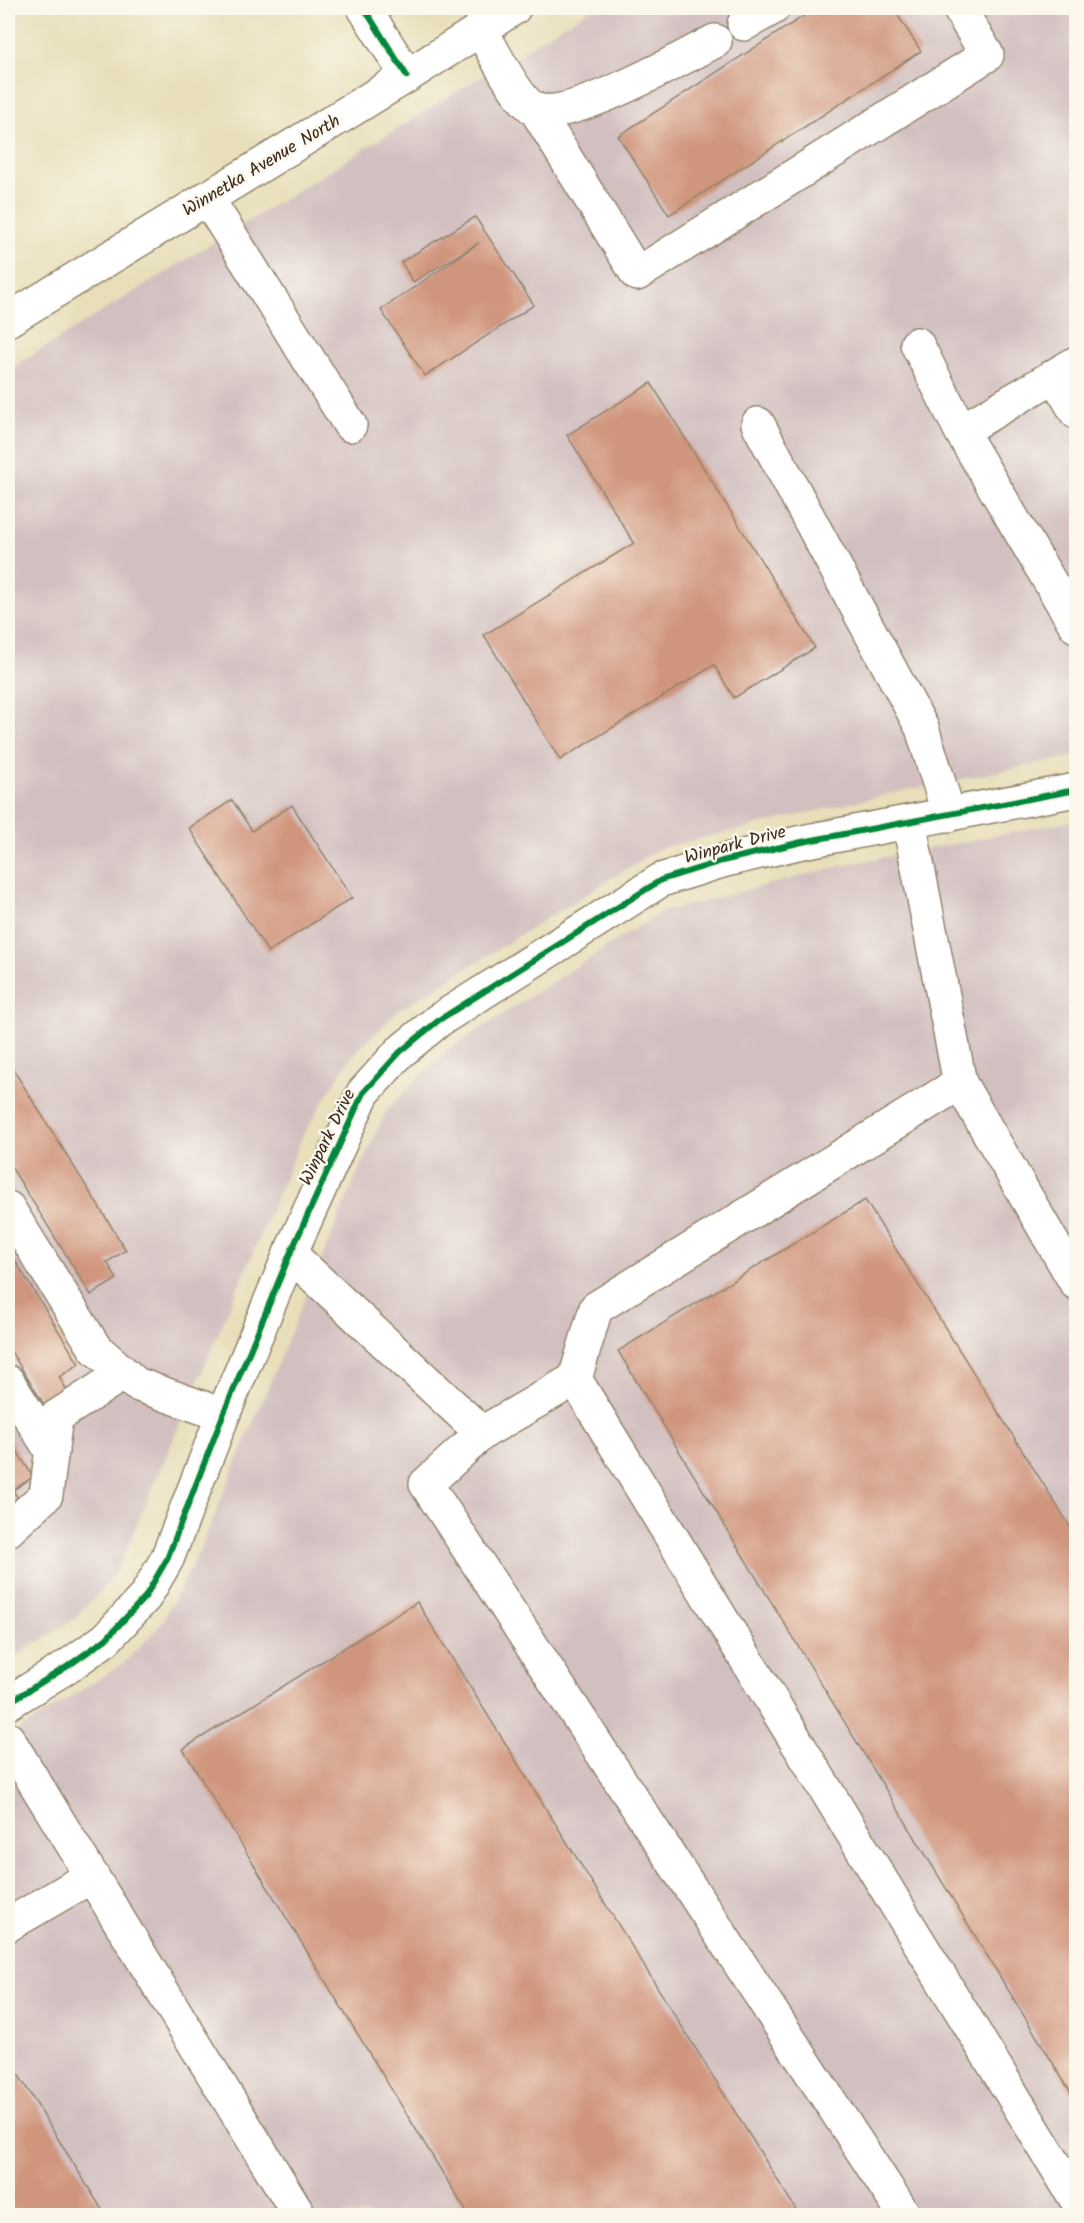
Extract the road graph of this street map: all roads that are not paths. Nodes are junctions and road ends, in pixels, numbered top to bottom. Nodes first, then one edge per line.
1 (364, 8) edge
2 (514, 8) edge
3 (773, 8) edge
4 (959, 8) edge
5 (744, 24) dead end
6 (480, 28) junction
7 (715, 41) dead end
8 (407, 76) junction
9 (536, 110) junction
10 (207, 198) junction
11 (8, 321) edge
12 (917, 344) dead end
13 (1066, 369) edge
14 (1077, 412) edge
15 (758, 424) dead end
16 (350, 425) dead end
17 (961, 431) junction
18 (1077, 626) edge
19 (1077, 790) edge
20 (949, 815) junction
21 (909, 822) junction
22 (960, 1083) junction
23 (8, 1208) edge
24 (290, 1254) junction
25 (1077, 1283) edge
26 (124, 1373) junction
27 (575, 1379) junction
28 (8, 1382) edge
29 (223, 1415) junction
30 (482, 1433) junction
31 (52, 1452) junction
32 (8, 1530) edge
33 (8, 1703) edge
34 (8, 1739) edge
35 (92, 1876) junction
36 (8, 1925) edge
37 (1077, 2199) edge
38 (300, 2216) edge
39 (905, 2216) edge

1 - 8 street
2 - 6 street, Winnetka Avenue North
3 - 5 street
4 - 9 street
6 - 8 street, Winnetka Avenue North
6 - 9 street
7 - 9 street
8 - 10 street, Winnetka Avenue North
10 - 11 street, Winnetka Avenue North
10 - 16 street
12 - 17 street
13 - 14 street
13 - 17 street
15 - 20 street
17 - 18 street
19 - 20 street, Winpark Drive
20 - 21 street, Winpark Drive
21 - 22 street
21 - 24 street, Winpark Drive
22 - 25 street
22 - 27 street
23 - 26 street
24 - 29 street, Winpark Drive
24 - 30 street
26 - 29 street
26 - 31 street
27 - 30 street
27 - 37 street
28 - 31 street
29 - 33 street, Winpark Drive
30 - 39 street
31 - 32 street
34 - 35 street
35 - 36 street
35 - 38 street

